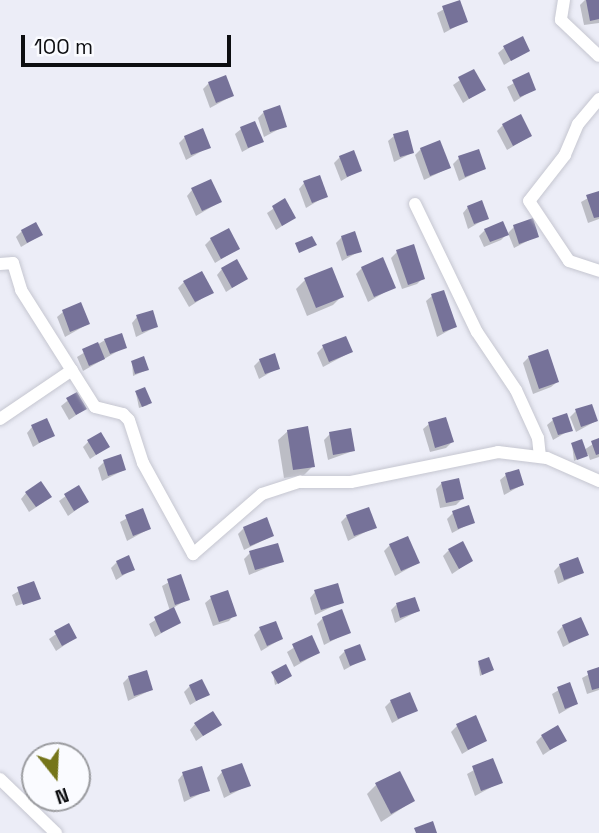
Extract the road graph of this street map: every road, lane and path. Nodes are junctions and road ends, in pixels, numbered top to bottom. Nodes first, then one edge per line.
1 (564, 0) edge
2 (599, 56) edge
3 (599, 99) edge
4 (415, 204) dead end
5 (0, 264) edge
6 (599, 271) edge
7 (72, 370) junction
8 (0, 419) edge
9 (540, 457) junction
10 (599, 481) edge
11 (0, 779) edge
12 (55, 833) edge

1 - 2 street
3 - 6 street
4 - 9 street
5 - 7 street
7 - 8 street
7 - 9 street
9 - 10 street
11 - 12 street

